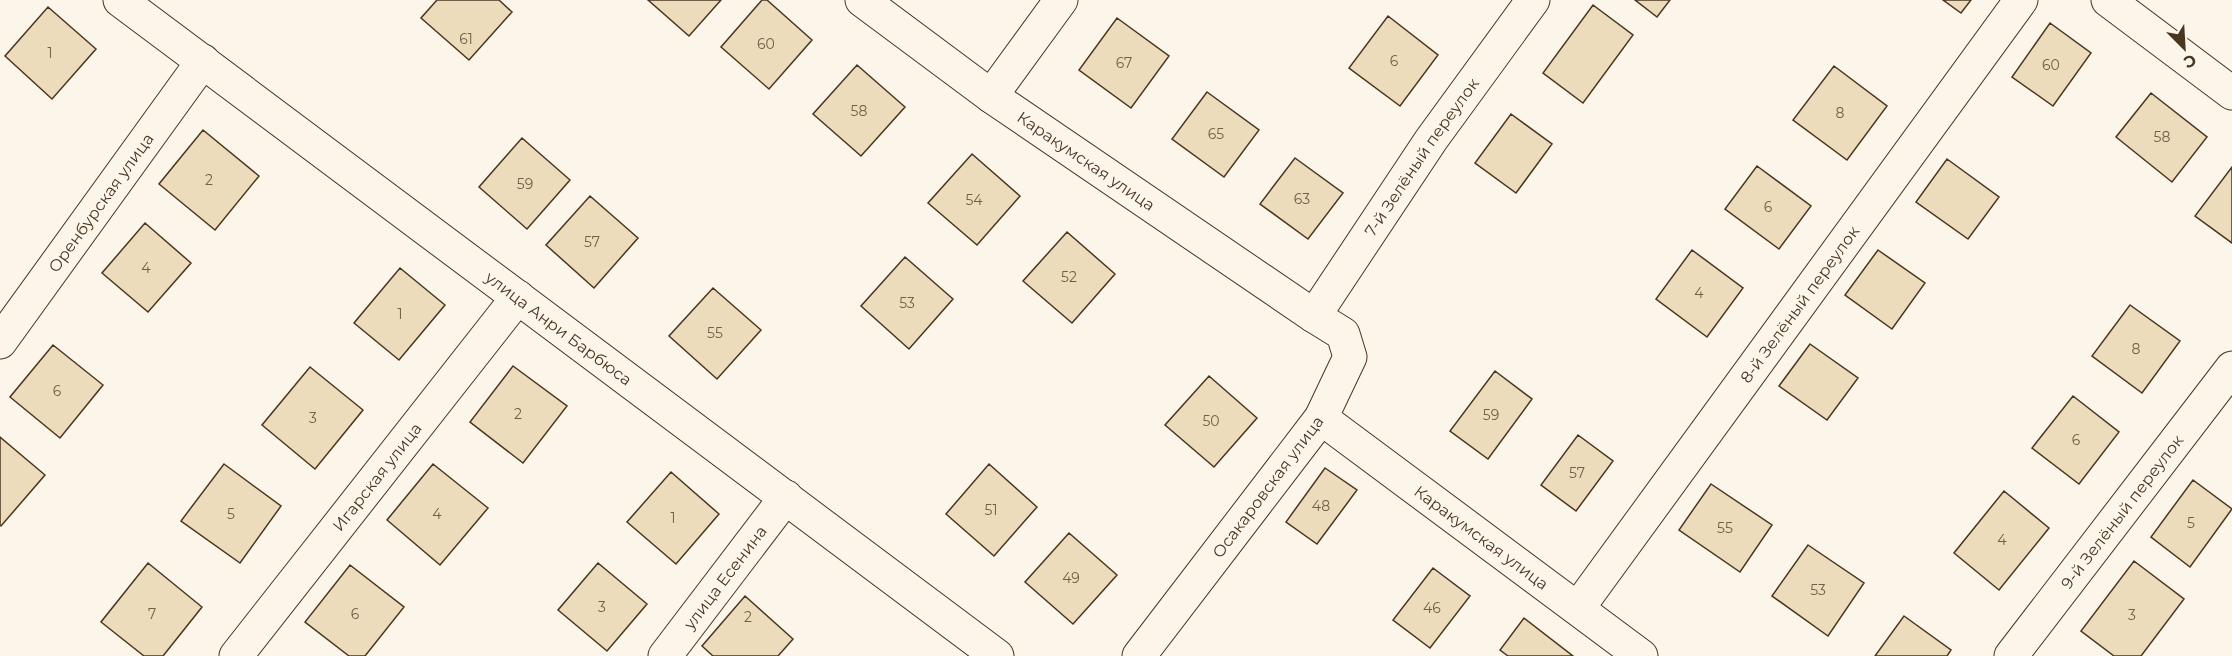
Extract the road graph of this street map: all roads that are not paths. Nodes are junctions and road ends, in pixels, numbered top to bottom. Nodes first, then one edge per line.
1 (120, 0) edge
2 (862, 0) edge
3 (1061, 0) edge
4 (1533, 0) edge
5 (2020, 0) edge
6 (2108, 0) edge
7 (203, 61) junction
8 (2232, 93) edge
9 (991, 96) junction
10 (518, 297) junction
11 (1314, 316) junction
12 (0, 342) edge
13 (2232, 368) edge
14 (1321, 418) junction
15 (786, 497) junction
16 (1578, 608) junction
17 (237, 656) edge
18 (665, 656) edge
19 (997, 656) edge
20 (1139, 656) edge
21 (1641, 656) edge
22 (2012, 656) edge

1 - 7 street, улица Анри Барбюса
2 - 9 street, Каракумская улица
3 - 9 street
4 - 11 street, 7-й Зелёный переулок
5 - 16 street, 8-й Зелёный переулок
6 - 8 street
7 - 10 street, улица Анри Барбюса
7 - 12 street, Оренбурская улица
9 - 11 street, Каракумская улица
10 - 15 street, улица Анри Барбюса
10 - 17 street, Игарская улица
11 - 14 street, Осакаровская улица
13 - 22 street, 9-й Зелёный переулок
14 - 16 street, Каракумская улица
14 - 20 street, Осакаровская улица
15 - 18 street, улица Есенина
15 - 19 street, улица Анри Барбюса
16 - 21 street, Каракумская улица

